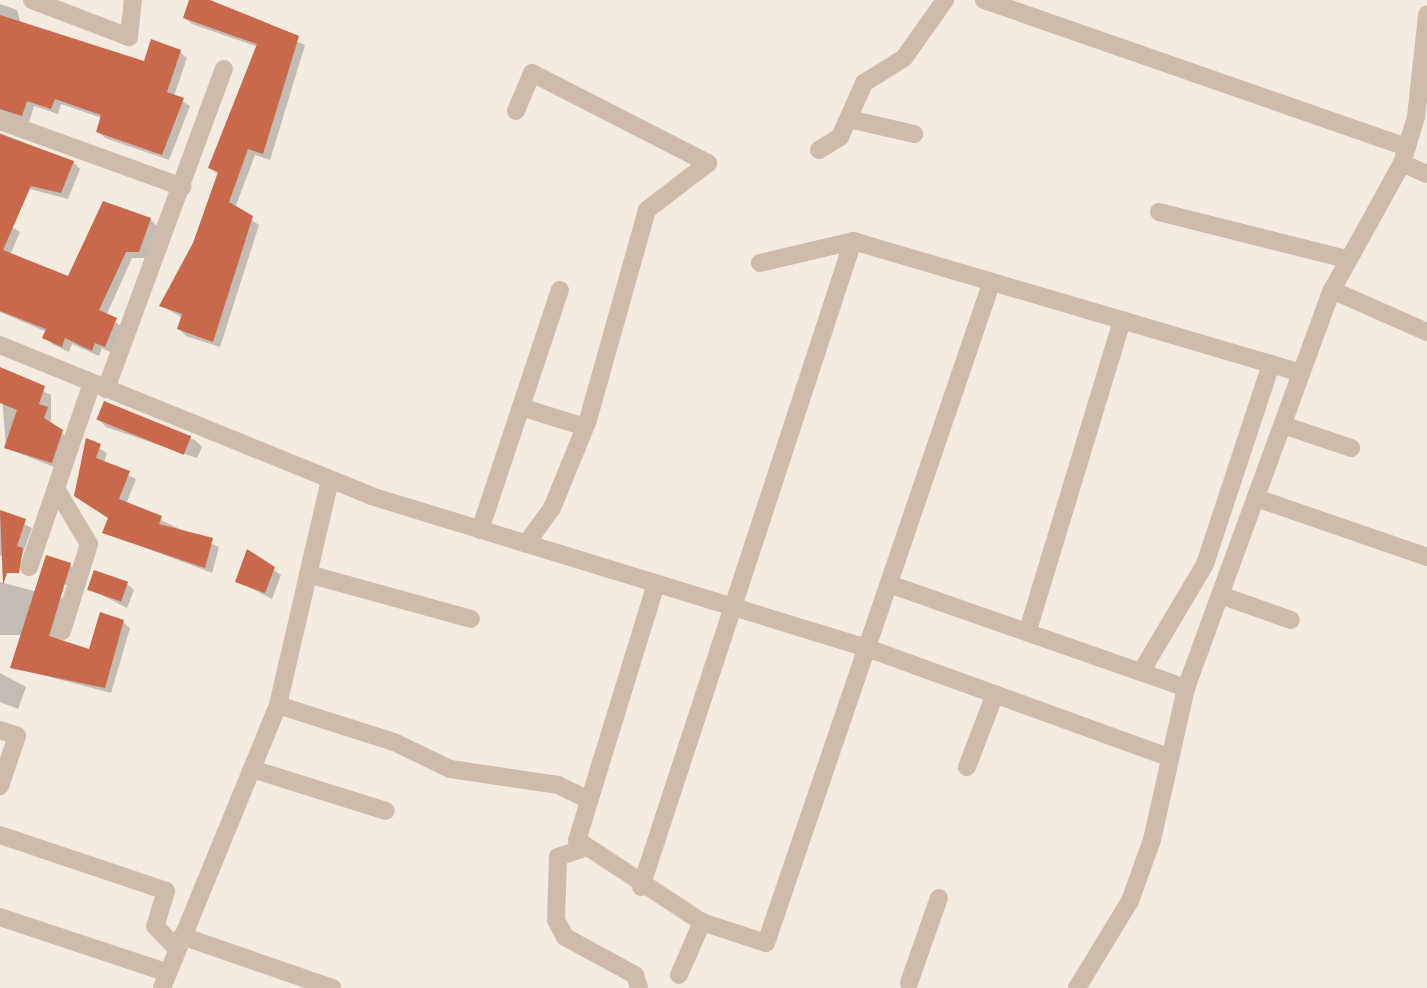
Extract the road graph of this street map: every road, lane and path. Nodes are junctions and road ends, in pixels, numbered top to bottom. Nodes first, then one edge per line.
1 (32, 0) edge
2 (133, 0) edge
3 (945, 0) edge
4 (984, 0) edge
5 (1427, 15) edge
6 (224, 69) dead end
7 (516, 111) dead end
8 (849, 119) junction
9 (0, 121) edge
10 (914, 134) dead end
11 (819, 150) dead end
12 (1404, 155) junction
13 (1427, 174) edge
14 (182, 187) junction
15 (1159, 212) dead end
16 (853, 241) junction
17 (1346, 259) junction
18 (760, 263) dead end
19 (991, 284) junction
20 (560, 290) dead end
21 (1332, 290) junction
22 (1122, 320) junction
23 (1427, 332) edge
24 (0, 345) edge
25 (1271, 364) junction
26 (1299, 372) junction
27 (99, 386) junction
28 (521, 407) junction
29 (1283, 425) junction
30 (585, 427) junction
31 (1351, 448) dead end
32 (330, 480) junction
33 (56, 489) junction
34 (1259, 499) junction
35 (480, 530) junction
36 (526, 544) junction
37 (1427, 557) edge
38 (29, 567) dead end
39 (308, 574) junction
40 (892, 585) junction
41 (655, 587) junction
42 (1220, 595) junction
43 (729, 611) junction
44 (471, 619) dead end
45 (1291, 620) dead end
46 (1028, 630) junction
47 (62, 631) dead end
48 (867, 648) junction
49 (1141, 672) junction
50 (1186, 688) junction
51 (995, 694) junction
52 (278, 705) junction
53 (0, 730) edge
54 (1168, 757) junction
55 (967, 767) dead end
56 (252, 769) junction
57 (0, 786) edge
58 (589, 800) junction
59 (386, 811) dead end
60 (0, 835) edge
61 (587, 847) junction
62 (641, 887) junction
63 (939, 898) dead end
64 (0, 917) edge
65 (702, 922) junction
66 (180, 943) junction
67 (679, 975) dead end
68 (165, 980) edge
69 (913, 986) edge
70 (332, 988) edge
71 (639, 988) edge
72 (1077, 988) edge

1 - 2 street
3 - 8 street
4 - 12 street
5 - 12 street
6 - 14 street
7 - 30 street
8 - 10 street
8 - 11 street
9 - 14 street
12 - 13 street
12 - 17 street
14 - 27 street
15 - 17 street
16 - 18 street
16 - 19 street
16 - 43 street
17 - 21 street
19 - 22 street
19 - 40 street
20 - 28 street
21 - 23 street
21 - 26 street
22 - 25 street
22 - 46 street
24 - 27 street
25 - 26 street
25 - 49 street
26 - 29 street
27 - 32 street
27 - 33 street
28 - 30 street
28 - 35 street
29 - 31 street
29 - 34 street
30 - 36 street
32 - 35 street
32 - 39 street
33 - 38 street
33 - 47 street
34 - 37 street
34 - 42 street
35 - 36 street
36 - 41 street
39 - 44 street
39 - 52 street
40 - 46 street
40 - 48 street
41 - 43 street
41 - 58 street
42 - 45 street
42 - 50 street
43 - 48 street
43 - 62 street
46 - 49 street
48 - 51 street
48 - 65 street
49 - 50 street
50 - 54 street
51 - 54 street
51 - 55 street
52 - 56 street
52 - 58 street
53 - 57 street
54 - 72 street
56 - 59 street
56 - 66 street
58 - 61 street
60 - 66 street
61 - 62 street
61 - 71 street
62 - 65 street
63 - 69 street
64 - 68 street
65 - 67 street
66 - 68 street
66 - 70 street

